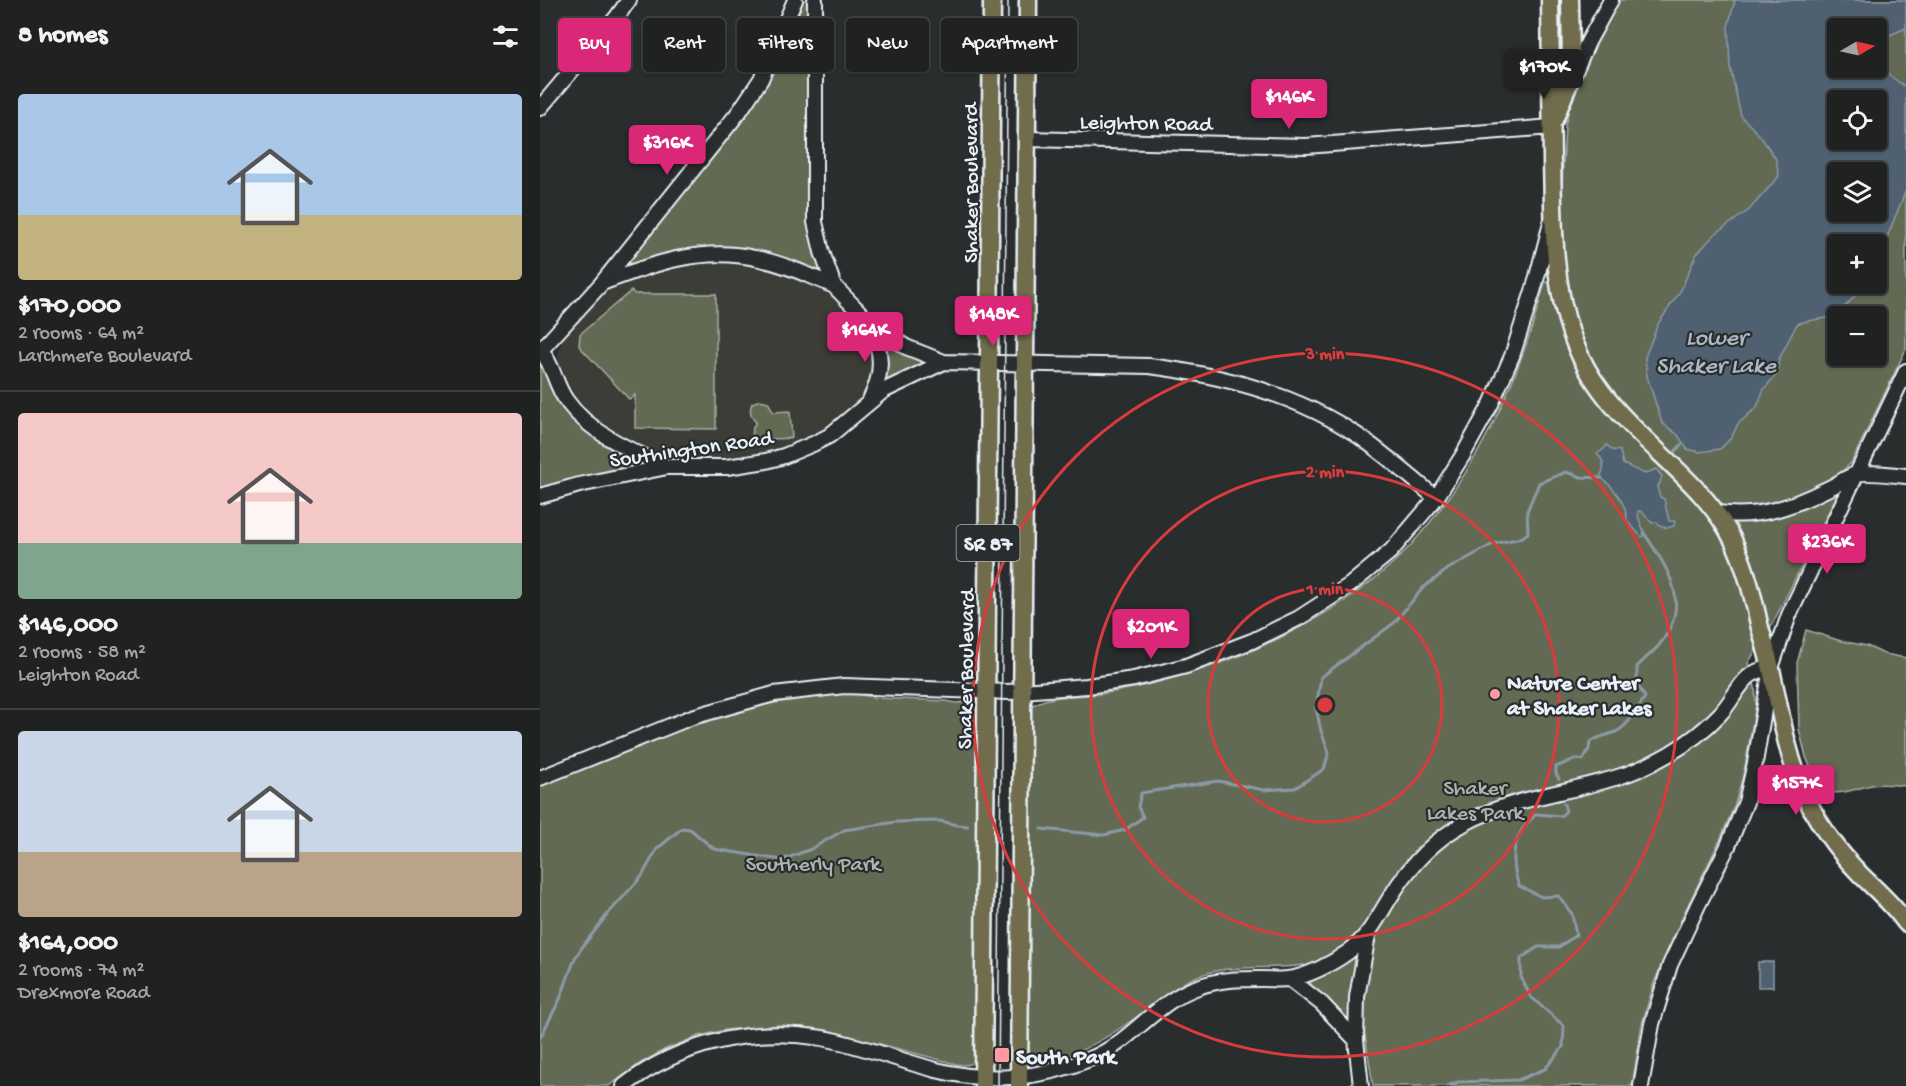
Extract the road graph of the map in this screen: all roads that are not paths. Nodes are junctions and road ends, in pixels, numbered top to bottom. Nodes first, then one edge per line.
1 (629, 0) edge
2 (795, 0) edge
3 (815, 0) edge
4 (993, 0) edge
5 (1028, 0) edge
6 (1611, 0) edge
7 (1570, 4) edge
8 (1550, 5) edge
9 (1568, 86) junction
10 (540, 108) edge
11 (1552, 127) junction
12 (1027, 139) junction
13 (1554, 215) junction
14 (602, 283) junction
15 (834, 286) junction
16 (871, 324) junction
17 (540, 350) edge
18 (944, 362) junction
19 (989, 363) junction
20 (1025, 363) junction
21 (1906, 371) edge
22 (868, 403) junction
23 (668, 467) junction
24 (1857, 473) junction
25 (1906, 476) edge
26 (540, 496) edge
27 (1436, 498) junction
28 (1717, 513) junction
29 (1771, 668) junction
30 (986, 691) junction
31 (1022, 692) junction
32 (540, 778) edge
33 (1899, 905) edge
34 (1906, 923) edge
35 (1368, 935) junction
36 (1290, 979) junction
37 (1356, 1040) junction
38 (983, 1082) edge
39 (1019, 1082) edge
40 (624, 1086) edge
41 (1361, 1086) edge
42 (1641, 1086) edge

1 - 10 street
2 - 14 street
3 - 15 street
4 - 19 main road, Shaker Boulevard / SR 87
5 - 12 main road, SR 87
6 - 9 street
7 - 8 main road
7 - 9 main road
8 - 11 main road
9 - 11 main road
11 - 12 street, Leighton Road
11 - 13 main road
12 - 20 main road, SR 87
13 - 27 street
13 - 28 main road
14 - 15 street
14 - 17 street
15 - 16 street
16 - 18 street
16 - 22 street
17 - 23 street
18 - 19 street, Southington Road
18 - 22 street, Southington Road
19 - 20 street, Southington Road
19 - 30 main road, Shaker Boulevard / SR 87
20 - 27 street, Southington Road
20 - 31 main road, SR 87
21 - 24 street
22 - 23 street, Southington Road
23 - 26 street, Southington Road
24 - 25 street
24 - 28 street
24 - 29 street
27 - 31 street
28 - 29 main road
29 - 33 main road
29 - 35 street
29 - 42 street
30 - 31 street
30 - 32 street
30 - 38 main road, Shaker Boulevard / SR 87
31 - 39 main road, SR 87
33 - 34 main road
35 - 36 street
35 - 37 street
36 - 37 street
36 - 39 street
37 - 41 street
38 - 39 street
38 - 40 street

